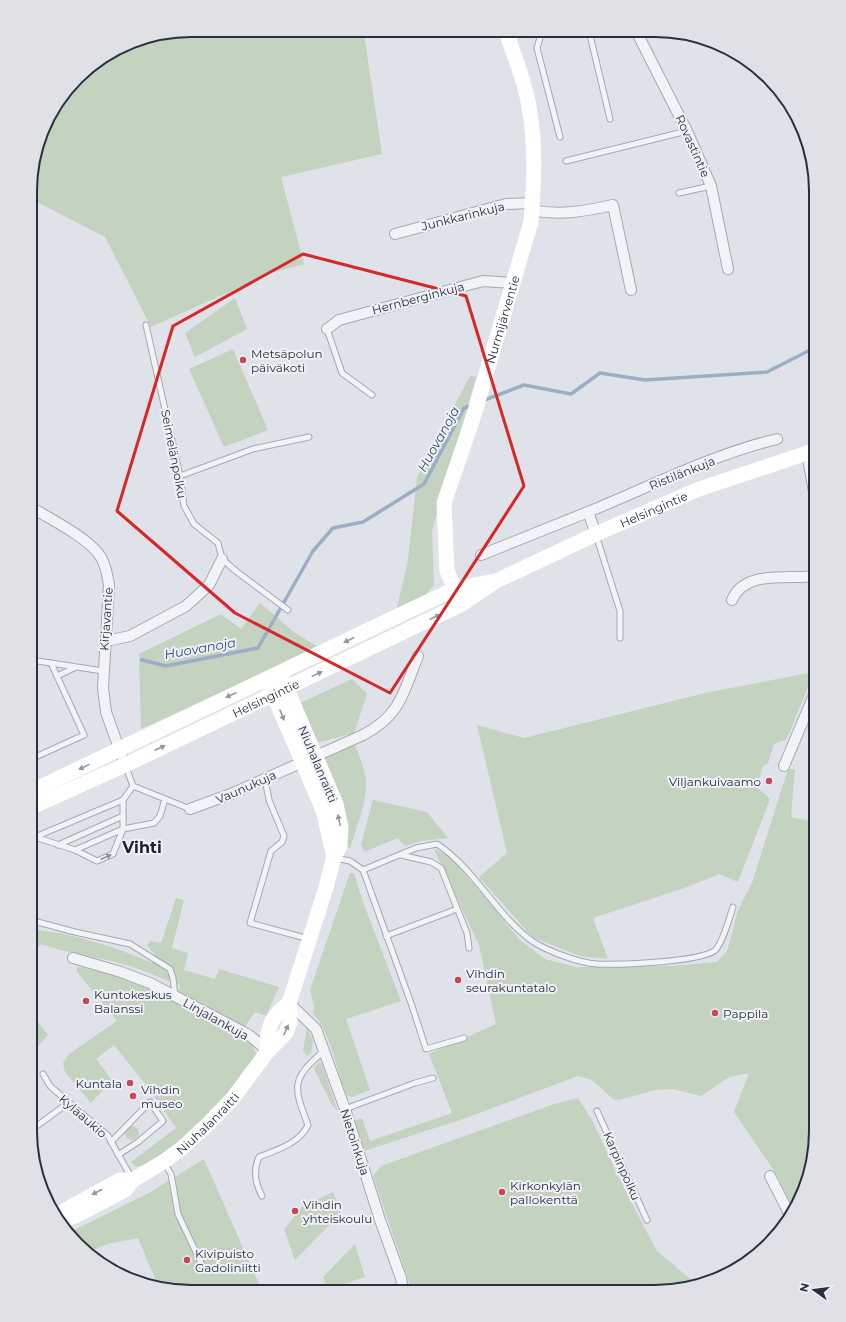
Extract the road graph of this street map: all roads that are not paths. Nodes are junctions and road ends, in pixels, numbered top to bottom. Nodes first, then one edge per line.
1 (508, 37) edge
2 (540, 37) edge
3 (590, 37) edge
4 (639, 37) edge
5 (610, 118) dead end
6 (687, 131) junction
7 (560, 137) dead end
8 (566, 161) dead end
9 (711, 186) junction
10 (679, 193) dead end
11 (532, 207) junction
12 (395, 234) dead end
13 (728, 269) dead end
14 (512, 283) junction
15 (631, 290) dead end
16 (146, 325) dead end
17 (327, 329) joint
18 (372, 395) dead end
19 (309, 437) dead end
20 (777, 439) dead end
21 (809, 452) edge
22 (180, 476) junction
23 (37, 511) edge
24 (588, 512) junction
25 (596, 534) junction
26 (481, 555) dead end
27 (222, 560) junction
28 (809, 576) edge
29 (496, 581) junction
30 (457, 588) junction
31 (732, 600) dead end
32 (462, 604) junction
33 (288, 610) dead end
34 (620, 638) dead end
35 (106, 641) junction
36 (418, 656) dead end
37 (37, 661) edge
38 (51, 663) junction
39 (74, 668) junction
40 (102, 671) junction
41 (57, 676) junction
42 (274, 676) junction
43 (287, 688) junction
44 (273, 695) junction
45 (809, 707) edge
46 (118, 749) junction
47 (37, 756) edge
48 (315, 756) junction
49 (301, 762) junction
50 (125, 765) junction
51 (784, 766) dead end
52 (265, 779) junction
53 (134, 786) junction
54 (37, 789) edge
55 (165, 799) junction
56 (123, 800) junction
57 (37, 805) edge
58 (190, 809) joint
59 (123, 816) junction
60 (123, 829) junction
61 (37, 836) edge
62 (37, 839) edge
63 (58, 845) junction
64 (75, 850) junction
65 (401, 855) junction
66 (334, 857) junction
67 (363, 870) junction
68 (733, 907) dead end
69 (457, 909) junction
70 (37, 922) edge
71 (386, 936) junction
72 (310, 940) junction
73 (468, 948) dead end
74 (73, 958) dead end
75 (175, 996) junction
76 (289, 1002) junction
77 (464, 1038) dead end
78 (268, 1051) junction
79 (325, 1051) junction
80 (43, 1074) dead end
81 (433, 1078) dead end
82 (68, 1103) junction
83 (345, 1109) junction
84 (597, 1111) dead end
85 (37, 1126) edge
86 (111, 1142) junction
87 (118, 1155) junction
88 (163, 1162) junction
89 (770, 1176) dead end
90 (133, 1180) junction
91 (262, 1196) dead end
92 (787, 1209) edge
93 (61, 1213) edge
94 (65, 1219) edge
95 (648, 1220) dead end
96 (202, 1265) dead end
97 (402, 1285) edge

1 - 11 street, Nurmijärventie
2 - 7 lane
3 - 5 lane
4 - 6 street, Rovastintie
6 - 8 lane
6 - 9 street, Rovastintie
9 - 10 lane
9 - 13 street, Rovastintie
11 - 12 street, Junkkarinkuja
11 - 14 street, Nurmijärventie
11 - 15 street, Junkkarinkuja
14 - 17 street, Hernberginkuja
14 - 30 street, Nurmijärventie
16 - 22 lane, Seimelänpolku
17 - 18 lane
19 - 22 lane
20 - 24 street, Ristilänkuja
21 - 25 street, Helsingintie
22 - 27 lane, Seimelänpolku
23 - 35 street, Kirjavantie
24 - 25 street
24 - 26 street, Ristilänkuja
25 - 29 street, Helsingintie
25 - 34 lane
27 - 33 lane
27 - 35 street
28 - 31 street
29 - 30 street, Helsingintie
29 - 32 street, Helsingintie
30 - 32 street, Nurmijärventie
30 -> 42 street, Helsingintie
43 -> 32 street, Helsingintie
35 - 40 street, Kirjavantie
36 - 48 street, Vaunukuja
37 - 38 lane
38 - 39 lane
38 - 41 lane
39 - 40 lane
39 - 41 lane
40 - 46 street, Kirjavantie
41 - 47 lane
42 - 43 street, Niuhalanraitti
42 - 44 street, Niuhalanraitti
42 -> 46 street, Helsingintie
43 - 44 street, Helsingintie
43 - 48 street, Niuhalanraitti
44 -> 49 street, Niuhalanraitti
50 -> 44 street, Helsingintie
45 - 51 street
46 - 50 street, Kirjavantie
46 -> 54 street, Helsingintie
48 - 49 street, Vaunukuja
66 -> 48 street, Niuhalanraitti
49 - 52 street, Vaunukuja
49 - 66 street, Niuhalanraitti
50 - 53 lane
50 - 57 street, Helsingintie
52 - 58 street, Vaunukuja
52 - 72 lane
53 - 55 lane
53 - 56 lane
55 - 58 lane
55 - 60 lane
56 - 59 lane
56 - 61 lane
59 - 60 lane
59 - 63 lane
60 - 64 lane
64 -> 60 lane
62 - 63 lane
63 - 64 lane
65 - 67 lane
65 - 68 lane
65 - 69 lane
66 - 67 lane
66 - 72 street, Niuhalanraitti
67 - 71 lane
69 - 71 lane
69 - 73 lane
70 - 75 lane
71 - 77 lane
72 - 76 street, Niuhalanraitti
74 - 75 street, Linjalankuja
75 - 78 street, Linjalankuja
76 - 78 street, Niuhalanraitti
76 - 79 street, Nietoinkuja
78 - 88 street, Niuhalanraitti
79 - 83 street, Nietoinkuja
79 - 91 lane
80 - 82 lane, Kyläaukio
81 - 83 lane
82 - 85 lane
82 - 86 lane, Kyläaukio
83 - 97 street, Nietoinkuja
84 - 95 lane, Karpinpolku
86 - 87 lane, Kyläaukio
86 - 87 lane
87 - 90 lane, Kyläaukio
88 - 90 street, Niuhalanraitti
88 - 96 lane
89 - 92 street
90 -> 93 street, Niuhalanraitti
90 - 94 street, Niuhalanraitti

